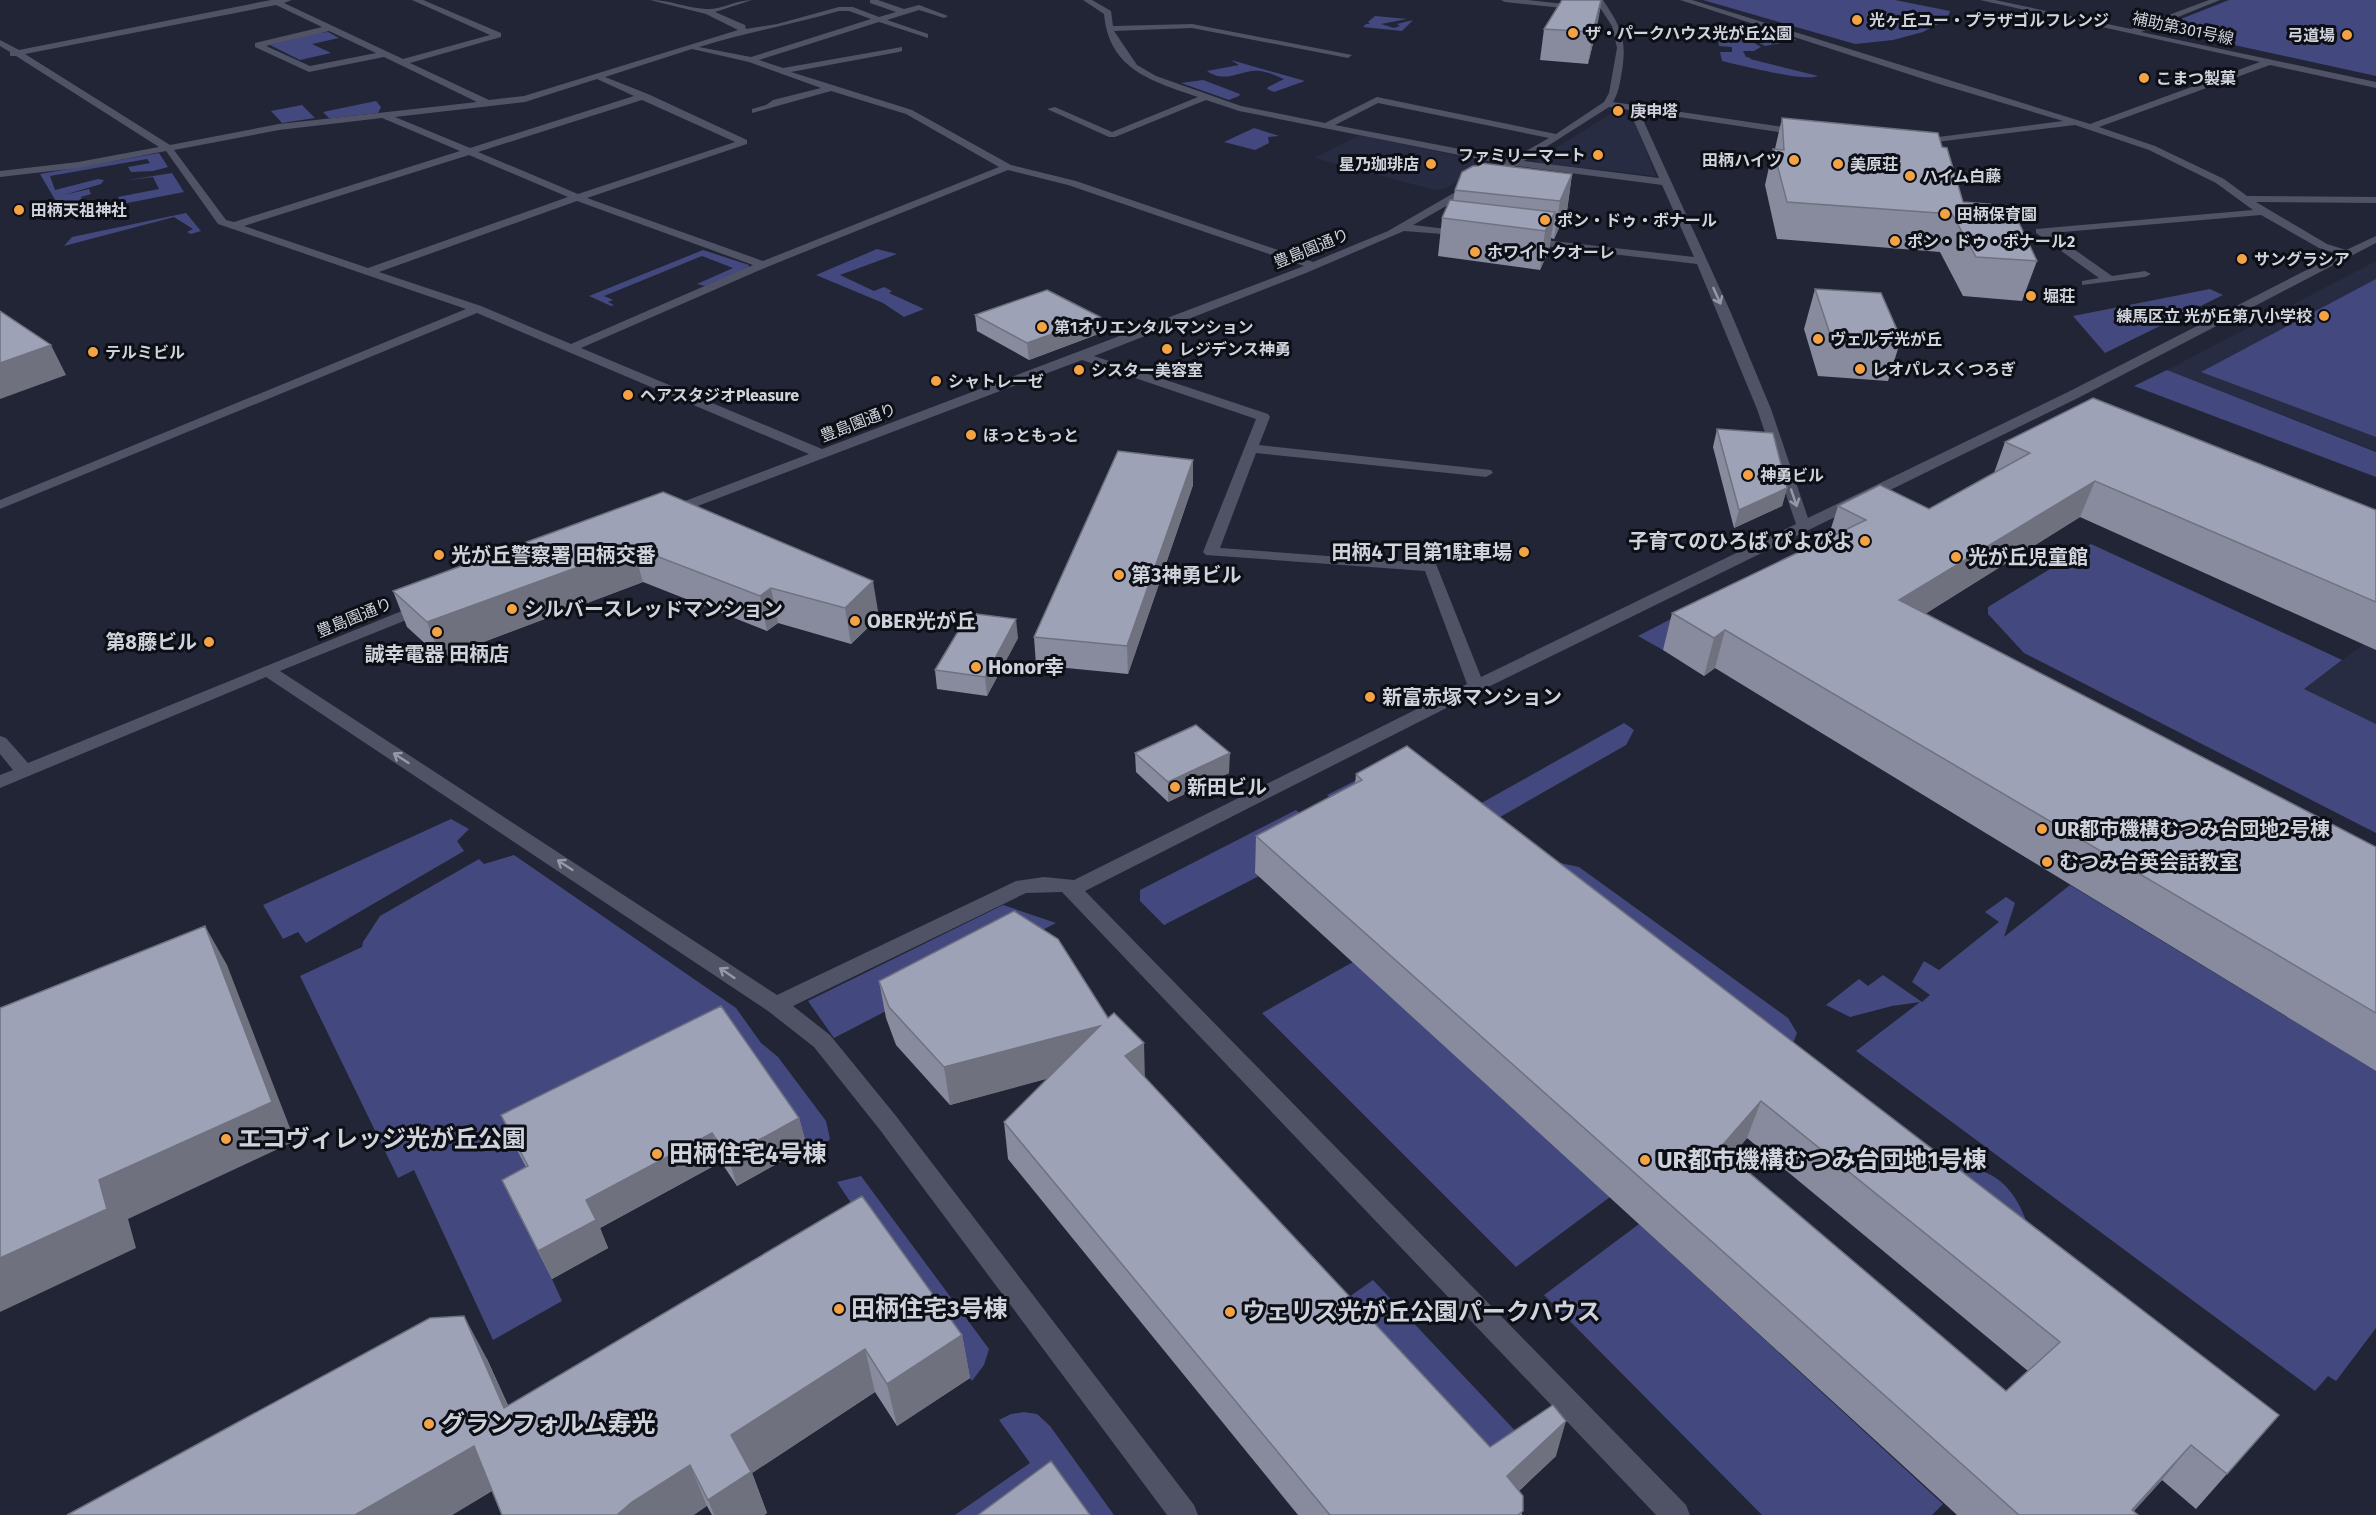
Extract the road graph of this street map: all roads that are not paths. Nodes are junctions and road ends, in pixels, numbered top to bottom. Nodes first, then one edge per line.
1 (288, 0) edge
2 (416, 0) edge
3 (654, 0) edge
4 (748, 0) edge
5 (1087, 0) edge
6 (1505, 0) edge
7 (1684, 0) edge
8 (1983, 0) edge
9 (2216, 0) edge
10 (274, 1) edge
11 (873, 1) edge
12 (1604, 5) edge
13 (708, 12) junction
14 (904, 12) junction
15 (944, 16) dead end
16 (880, 19) junction
17 (330, 28) junction
18 (1109, 29) junction
19 (740, 32) junction
20 (2132, 32) junction
21 (926, 36) dead end
22 (0, 42) edge
23 (692, 48) junction
24 (899, 49) dead end
25 (18, 53) junction
26 (386, 54) junction
27 (1348, 56) dead end
28 (0, 57) edge
29 (751, 60) junction
30 (403, 62) junction
31 (2269, 62) junction
32 (783, 71) junction
33 (600, 78) junction
34 (2376, 86) edge
35 (833, 88) junction
36 (645, 96) junction
37 (1205, 97) junction
38 (1607, 104) junction
39 (490, 105) junction
40 (1633, 109) junction
41 (1052, 110) dead end
42 (755, 111) dead end
43 (384, 116) junction
44 (2077, 122) junction
45 (1328, 125) junction
46 (2091, 127) junction
47 (1816, 135) edge
48 (1558, 137) junction
49 (1899, 144) edge
50 (168, 148) junction
51 (470, 151) junction
52 (1512, 162) junction
53 (1007, 166) junction
54 (0, 174) edge
55 (1665, 182) junction
56 (579, 197) junction
57 (2245, 199) junction
58 (2376, 200) edge
59 (2263, 212) junction
60 (233, 226) junction
61 (1401, 227) junction
62 (1471, 235) edge
63 (2376, 239) edge
64 (1517, 240) edge
65 (2348, 254) junction
66 (1701, 261) junction
67 (764, 265) junction
68 (1314, 266) junction
69 (368, 272) junction
70 (2145, 274) dead end
71 (2109, 279) junction
72 (2086, 283) dead end
73 (477, 309) junction
74 (572, 348) junction
75 (1082, 356) junction
76 (1251, 448) junction
77 (820, 454) junction
78 (1486, 473) dead end
79 (0, 505) edge
80 (658, 516) edge
81 (1804, 526) junction
82 (441, 601) edge
83 (267, 670) junction
84 (1476, 686) junction
85 (0, 742) edge
86 (25, 772) junction
87 (0, 782) edge
88 (1071, 890) junction
89 (776, 1005) junction
90 (1184, 1515) edge
91 (1676, 1515) edge

1 - 10 street
2 - 30 street
3 - 13 street
4 - 13 street
5 - 18 street
6 - 12 street
7 - 44 street
8 - 20 street, 補助第301号線
9 - 20 street
10 - 17 street
10 - 25 street
11 - 14 street
12 - 38 street
13 - 19 street
14 - 15 street
14 - 16 street
16 - 19 street
16 - 21 street
16 - 29 street
17 - 26 street
17 - 26 street
18 - 27 street
18 - 37 street
19 - 23 street
20 - 31 street, 補助第301号線
22 - 25 street
23 - 29 street
23 - 33 street
24 - 32 street
25 - 28 street
25 - 50 street
26 - 30 street
29 - 32 street
30 - 39 street
31 - 34 street, 補助第301号線
31 - 46 street
32 - 35 street
33 - 36 street
33 - 39 street
35 - 42 street
35 - 53 street
36 - 51 street
36 - 56 street
37 - 41 street
37 - 45 street
38 - 40 street
38 - 48 street, 豊島園通り
39 - 43 street
40 - 47 street
40 - 55 street
43 - 50 street
43 - 51 street
44 - 46 street
44 - 49 street
45 - 48 street
45 - 52 street
46 - 57 street
48 - 52 street, 豊島園通り
50 - 54 street
50 - 60 street
51 - 56 street
51 - 60 street
52 - 55 street
52 - 61 street, 豊島園通り
53 - 67 street
53 - 68 street
55 - 66 street
56 - 67 street
56 - 69 street
57 - 58 street
57 - 59 street
59 - 65 street
59 - 71 street
60 - 69 street
61 - 62 street
61 - 68 street, 豊島園通り
63 - 65 street
64 - 66 street
65 - 81 street
66 -> 81 street
67 - 74 street
68 - 75 street, 豊島園通り
69 - 73 street
70 - 71 street
71 - 72 street
73 - 74 street
73 - 79 street
74 - 77 street
75 - 76 street
75 - 77 street, 豊島園通り
76 - 78 street
76 - 84 street
77 - 80 street, 豊島園通り
81 - 84 street
82 - 83 street, 豊島園通り
83 - 86 street, 豊島園通り
89 -> 83 street
84 - 88 street
85 - 86 street
86 - 87 street, 豊島園通り
88 - 89 street
88 - 91 street
89 - 90 street

